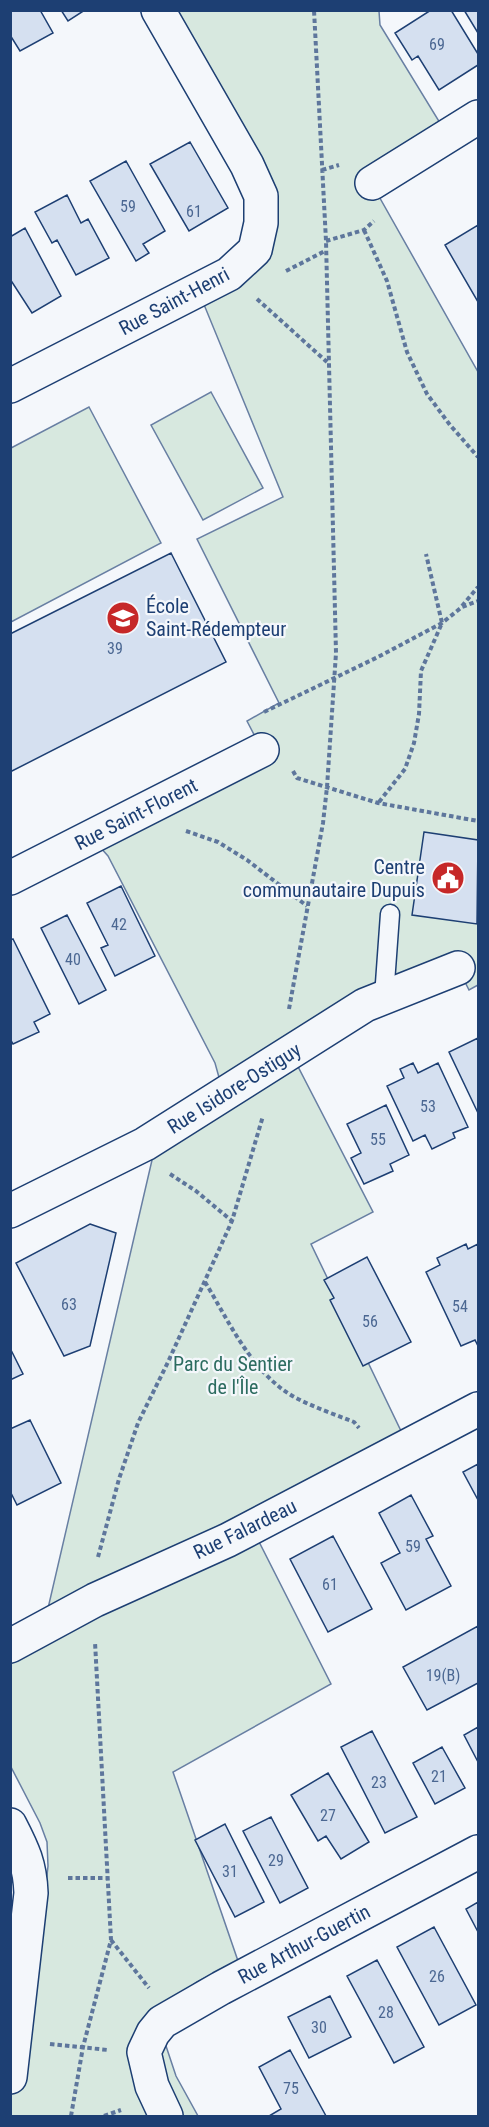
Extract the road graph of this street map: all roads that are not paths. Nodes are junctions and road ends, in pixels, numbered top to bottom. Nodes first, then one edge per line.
1 (158, 10) edge
2 (478, 117) edge
3 (372, 183) dead end
4 (10, 386) edge
5 (262, 750) dead end
6 (10, 878) edge
7 (390, 914) dead end
8 (458, 968) dead end
9 (384, 997) junction
10 (10, 1211) edge
11 (478, 1409) edge
12 (10, 1646) edge
13 (10, 1826) edge
14 (478, 1852) edge
15 (13, 2064) edge
16 (166, 2116) edge

1 - 4 street, Rue Saint-Henri
2 - 3 street
5 - 6 street, Rue Saint-Florent
7 - 9 lane
8 - 9 street, Rue Isidore-Ostiguy
9 - 10 street, Rue Isidore-Ostiguy
11 - 12 street, Rue Falardeau
13 - 15 street
14 - 16 street, Rue Arthur-Guertin

